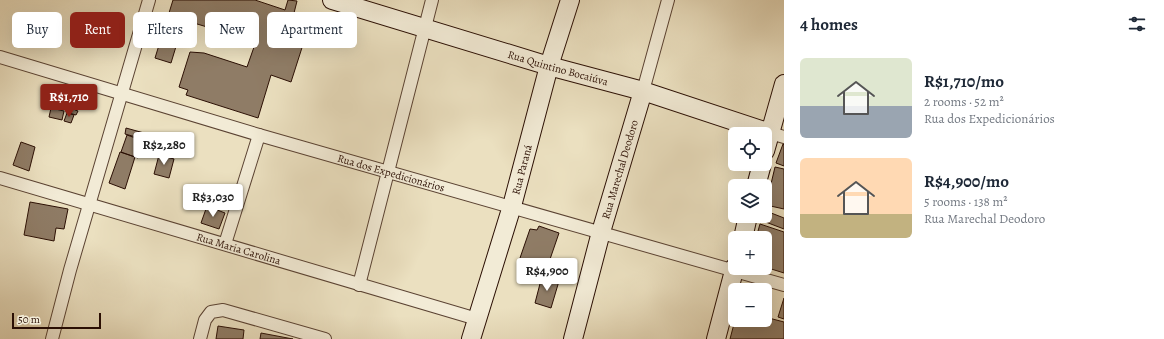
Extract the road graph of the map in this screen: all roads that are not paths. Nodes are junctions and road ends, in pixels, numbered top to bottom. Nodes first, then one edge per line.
1 (149, 0) edge
2 (332, 0) edge
3 (432, 0) edge
4 (570, 0) edge
5 (668, 0) edge
6 (425, 28) junction
7 (0, 56) edge
8 (549, 66) junction
9 (784, 84) edge
10 (643, 91) junction
11 (120, 94) junction
12 (259, 135) junction
13 (777, 135) edge
14 (388, 171) junction
15 (0, 178) edge
16 (89, 204) junction
17 (512, 206) junction
18 (602, 232) junction
19 (225, 244) junction
20 (728, 267) edge
21 (732, 275) edge
22 (753, 275) edge
23 (359, 285) junction
24 (784, 285) edge
25 (477, 319) junction
26 (52, 339) edge
27 (200, 339) edge
28 (325, 339) edge
29 (471, 339) edge
30 (573, 339) edge
31 (716, 339) edge

1 - 11 street
2 - 6 street, Rua Quintino Bocaiúva
3 - 6 street
4 - 8 street, Rua Paraná
5 - 10 street, Rua Marechal Deodoro
6 - 8 street, Rua Quintino Bocaiúva
6 - 14 street
7 - 11 street, Rua dos Expedicionários
8 - 10 street, Rua Quintino Bocaiúva
8 - 17 street, Rua Paraná
9 - 13 street
10 - 13 street, Rua Quintino Bocaiúva
10 - 18 street, Rua Marechal Deodoro
11 - 12 street, Rua dos Expedicionários
11 - 16 street
12 - 14 street, Rua dos Expedicionários
12 - 19 street
14 - 17 street, Rua dos Expedicionários
14 - 23 street
15 - 16 street, Rua Maria Carolina
16 - 19 street, Rua Maria Carolina
16 - 26 street
17 - 18 street, Rua dos Expedicionários
17 - 25 street, Rua Paraná
18 - 20 street, Rua dos Expedicionários
18 - 30 street, Rua Marechal Deodoro
19 - 23 street, Rua Maria Carolina
21 - 31 street
22 - 24 street, Rua dos Expedicionários
23 - 25 street, Rua Maria Carolina
25 - 29 street, Rua Paraná
27 - 28 street

